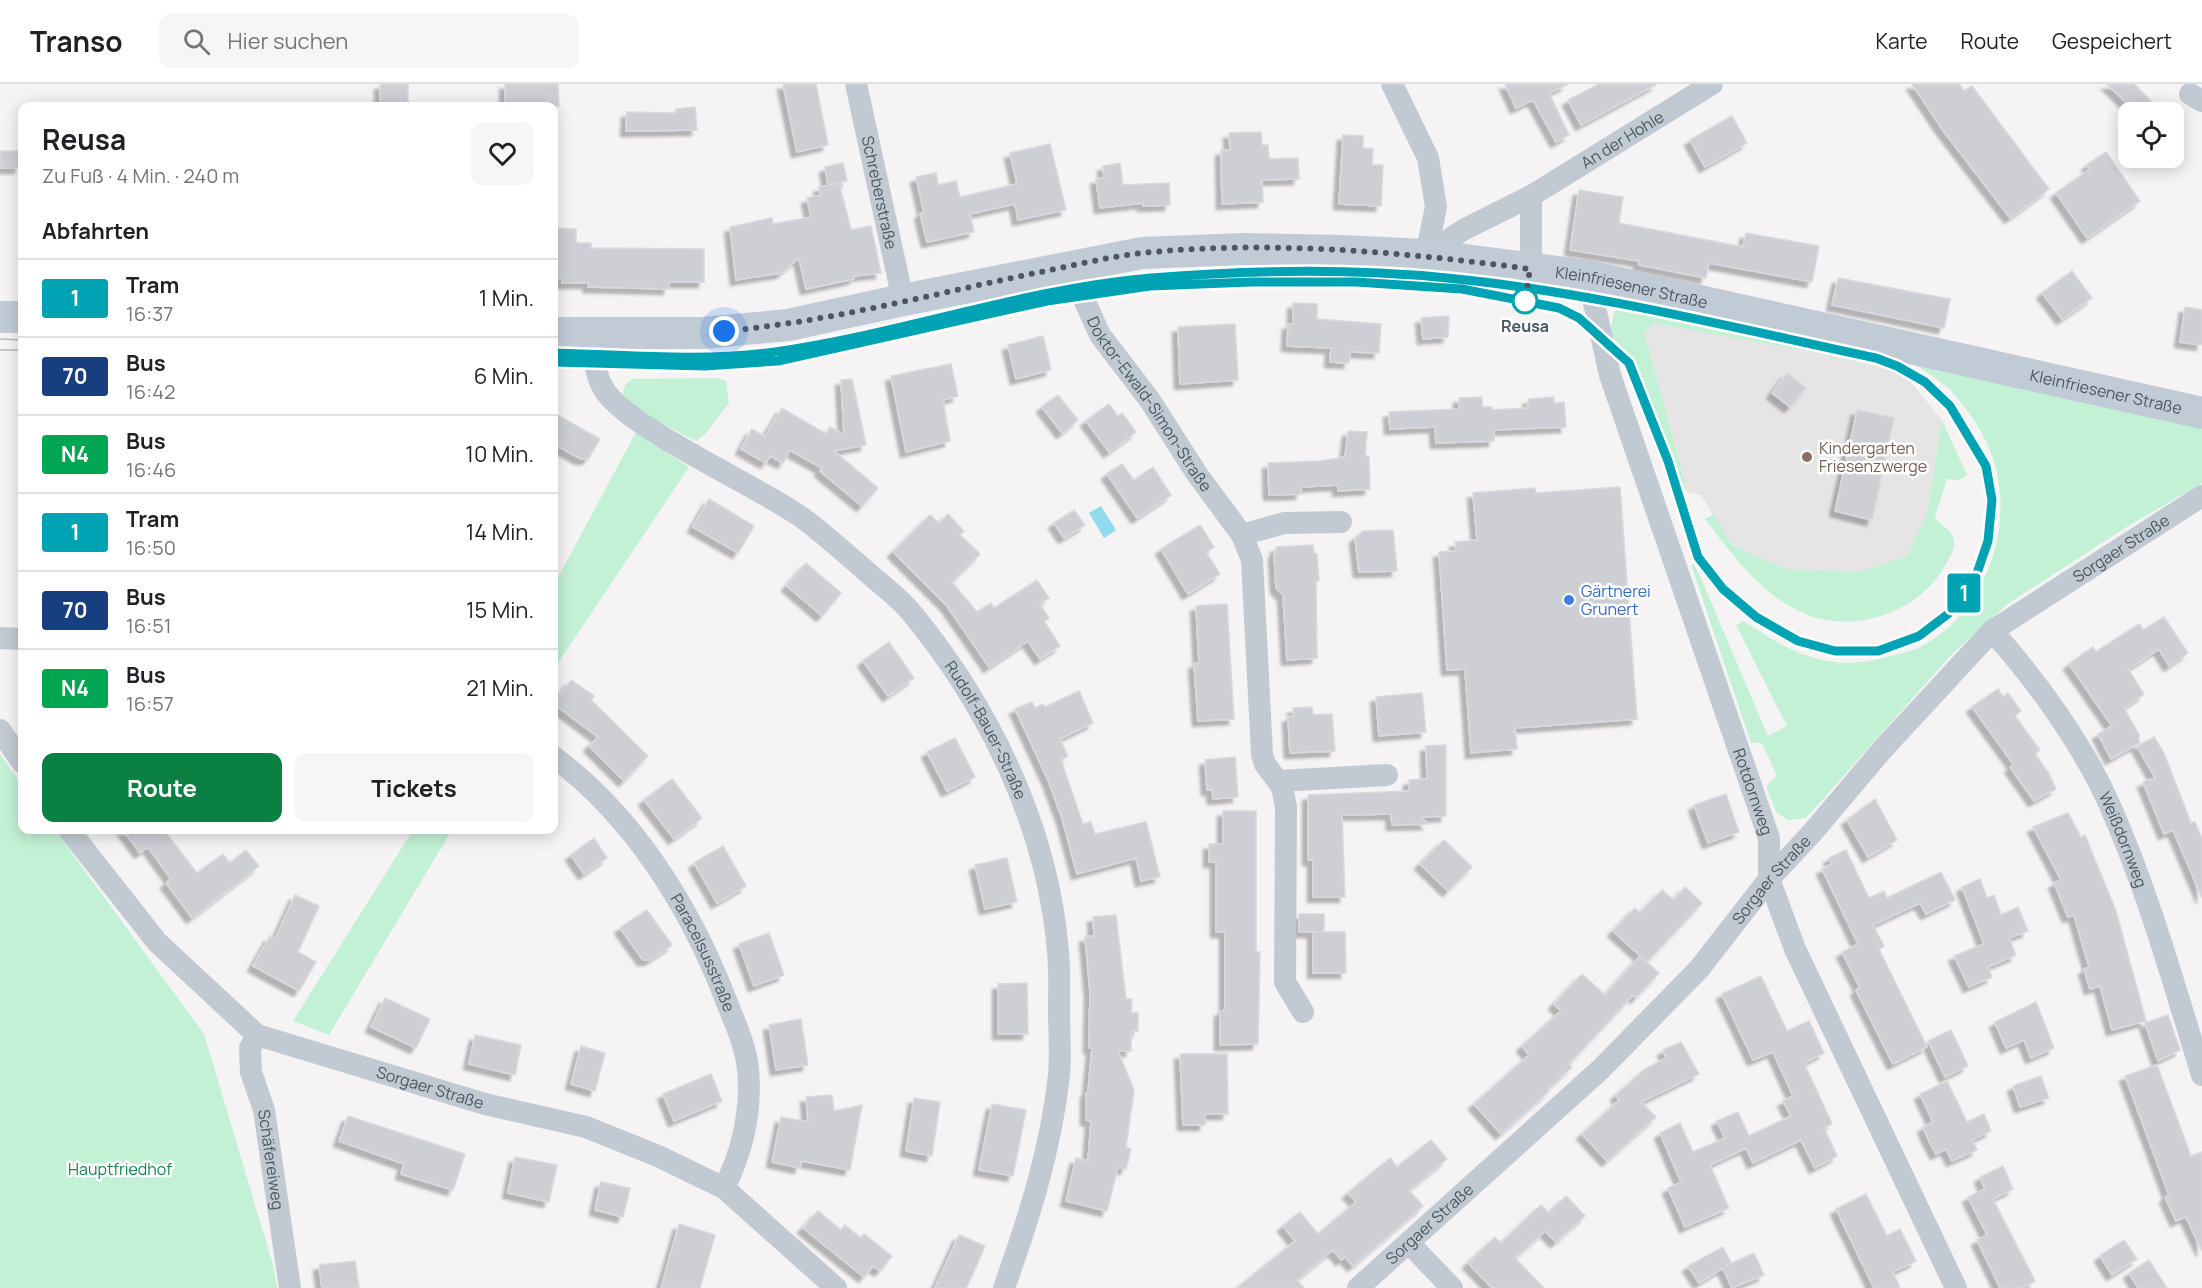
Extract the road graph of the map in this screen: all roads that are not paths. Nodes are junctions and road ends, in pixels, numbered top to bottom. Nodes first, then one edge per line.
1 (856, 84) edge
2 (1392, 84) edge
3 (1712, 84) edge
4 (1531, 196) junction
5 (1426, 255) junction
6 (1077, 264) junction
7 (1530, 269) junction
8 (1588, 276) junction
9 (903, 300) junction
10 (0, 316) edge
11 (18, 317) edge
12 (558, 333) edge
13 (592, 334) junction
14 (2202, 413) edge
15 (2202, 496) edge
16 (1341, 522) dead end
17 (1242, 535) junction
18 (1992, 631) junction
19 (0, 638) edge
20 (18, 639) edge
21 (0, 730) edge
22 (18, 756) edge
23 (558, 761) edge
24 (1387, 776) dead end
25 (1279, 781) junction
26 (72, 834) edge
27 (1769, 879) junction
28 (1303, 1012) dead end
29 (257, 1035) junction
30 (2202, 1075) edge
31 (724, 1188) junction
32 (1408, 1243) junction
33 (290, 1288) edge
34 (836, 1288) edge
35 (1004, 1288) edge
36 (1358, 1288) edge
37 (1452, 1288) edge
38 (1956, 1288) edge

1 - 9 street, Schreberstraße
2 - 5 street
3 - 4 street, An der Hohle
4 - 5 street, An der Hohle
4 - 7 street
5 - 6 street, Kleinfriesener Straße
5 - 7 street, Kleinfriesener Straße
6 - 9 street, Kleinfriesener Straße
6 - 17 street, Doktor-Ewald-Simon-Straße
7 - 8 street, Kleinfriesener Straße
8 - 14 street, Kleinfriesener Straße
8 - 27 street, Rotdornweg
9 - 13 street, Kleinfriesener Straße
10 - 11 street
12 - 13 street, Kleinfriesener Straße
13 - 35 street, Rudolf-Bauer-Straße
15 - 18 street, Sorgaer Straße
16 - 17 street
17 - 25 street, Doktor-Ewald-Simon-Straße
18 - 27 street, Sorgaer Straße
18 - 30 street, Weißdornweg
19 - 20 street
21 - 22 street
23 - 31 street, Paracelsusstraße
24 - 25 street
25 - 28 street, Doktor-Ewald-Simon-Straße
26 - 29 street, Sorgaer Straße
27 - 32 street, Sorgaer Straße
27 - 38 street, Rotdornweg
29 - 31 street, Sorgaer Straße
29 - 33 street, Schäfereiweg
31 - 34 street, Sorgaer Straße
32 - 36 street, Sorgaer Straße
32 - 37 street

